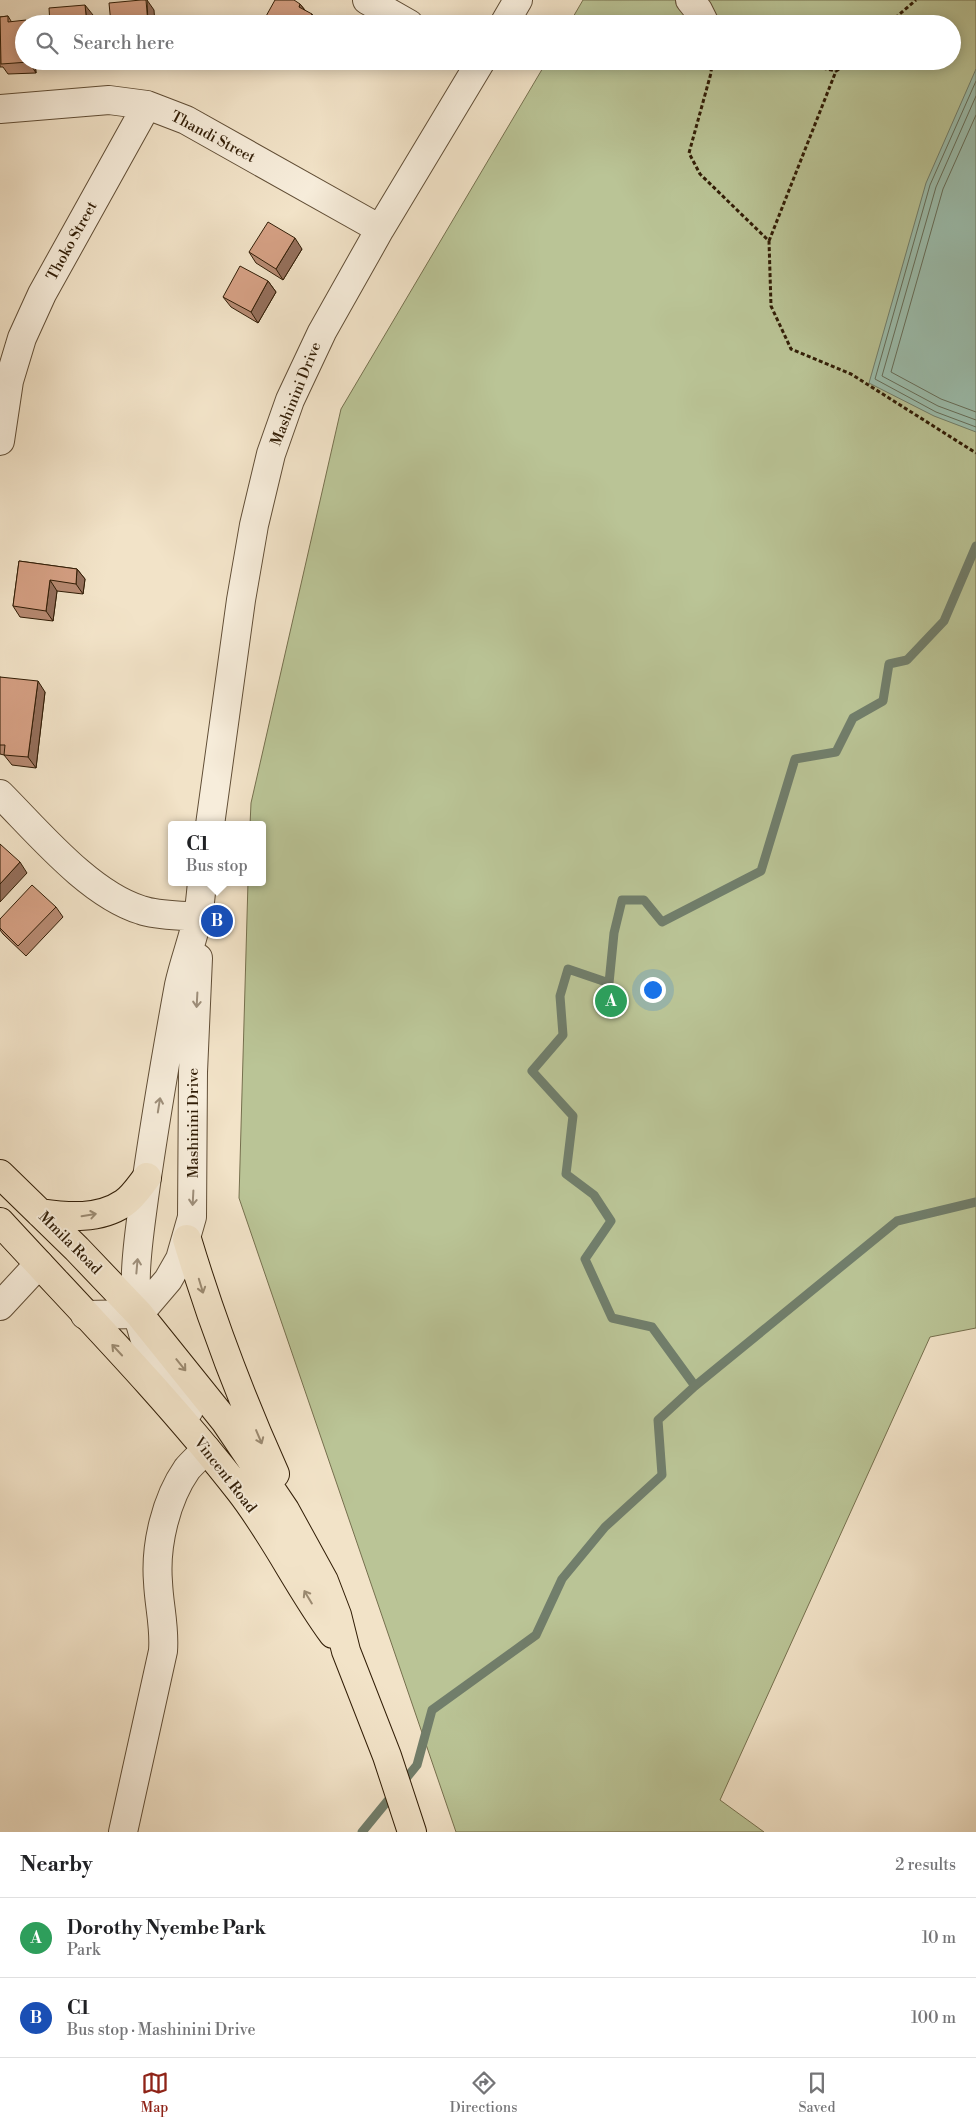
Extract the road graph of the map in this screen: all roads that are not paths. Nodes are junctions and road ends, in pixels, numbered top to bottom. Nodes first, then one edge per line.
1 (367, 0) edge
2 (518, 0) edge
3 (690, 0) edge
4 (394, 15) edge
5 (509, 15) edge
6 (700, 15) edge
7 (474, 70) edge
8 (147, 105) junction
9 (0, 109) edge
10 (380, 229) junction
11 (4, 380) edge
12 (0, 441) edge
13 (0, 794) edge
14 (211, 821) edge
15 (202, 886) edge
16 (198, 917) junction
17 (0, 1174) edge
18 (147, 1177) junction
19 (40, 1213) junction
20 (0, 1222) edge
21 (187, 1239) junction
22 (39, 1264) junction
23 (0, 1306) edge
24 (139, 1314) junction
25 (85, 1315) junction
26 (206, 1449) junction
27 (241, 1492) junction
28 (285, 1510) junction
29 (346, 1651) junction
30 (123, 1832) edge
31 (412, 1832) edge

1 - 4 street
2 - 5 street
3 - 6 street
7 - 10 street, Mashinini Drive
8 - 9 street, Thandi Street
8 - 10 street, Thandi Street
8 - 11 street, Thoko Street
10 - 14 street, Mashinini Drive
11 - 12 street, Thoko Street
13 - 16 street
15 - 16 street, Mashinini Drive
18 -> 16 street, Mashinini Drive
16 -> 21 street, Mashinini Drive
17 - 19 main road, Mmila Road
19 -> 18 main road
24 -> 18 street, Mashinini Drive
19 - 24 main road, Mmila Road
20 - 22 main road
21 - 24 street, Mashinini Drive
21 -> 28 main road
22 - 23 street
22 - 25 main road
24 - 25 street
24 - 27 street, Mashinini Drive
24 -> 28 main road, Vincent Road
26 -> 25 main road, Vincent Road
26 - 27 main road, Vincent Road
26 - 30 street
29 -> 27 main road, Vincent Road
28 - 29 main road, Vincent Road
29 - 31 main road, Vincent Road

